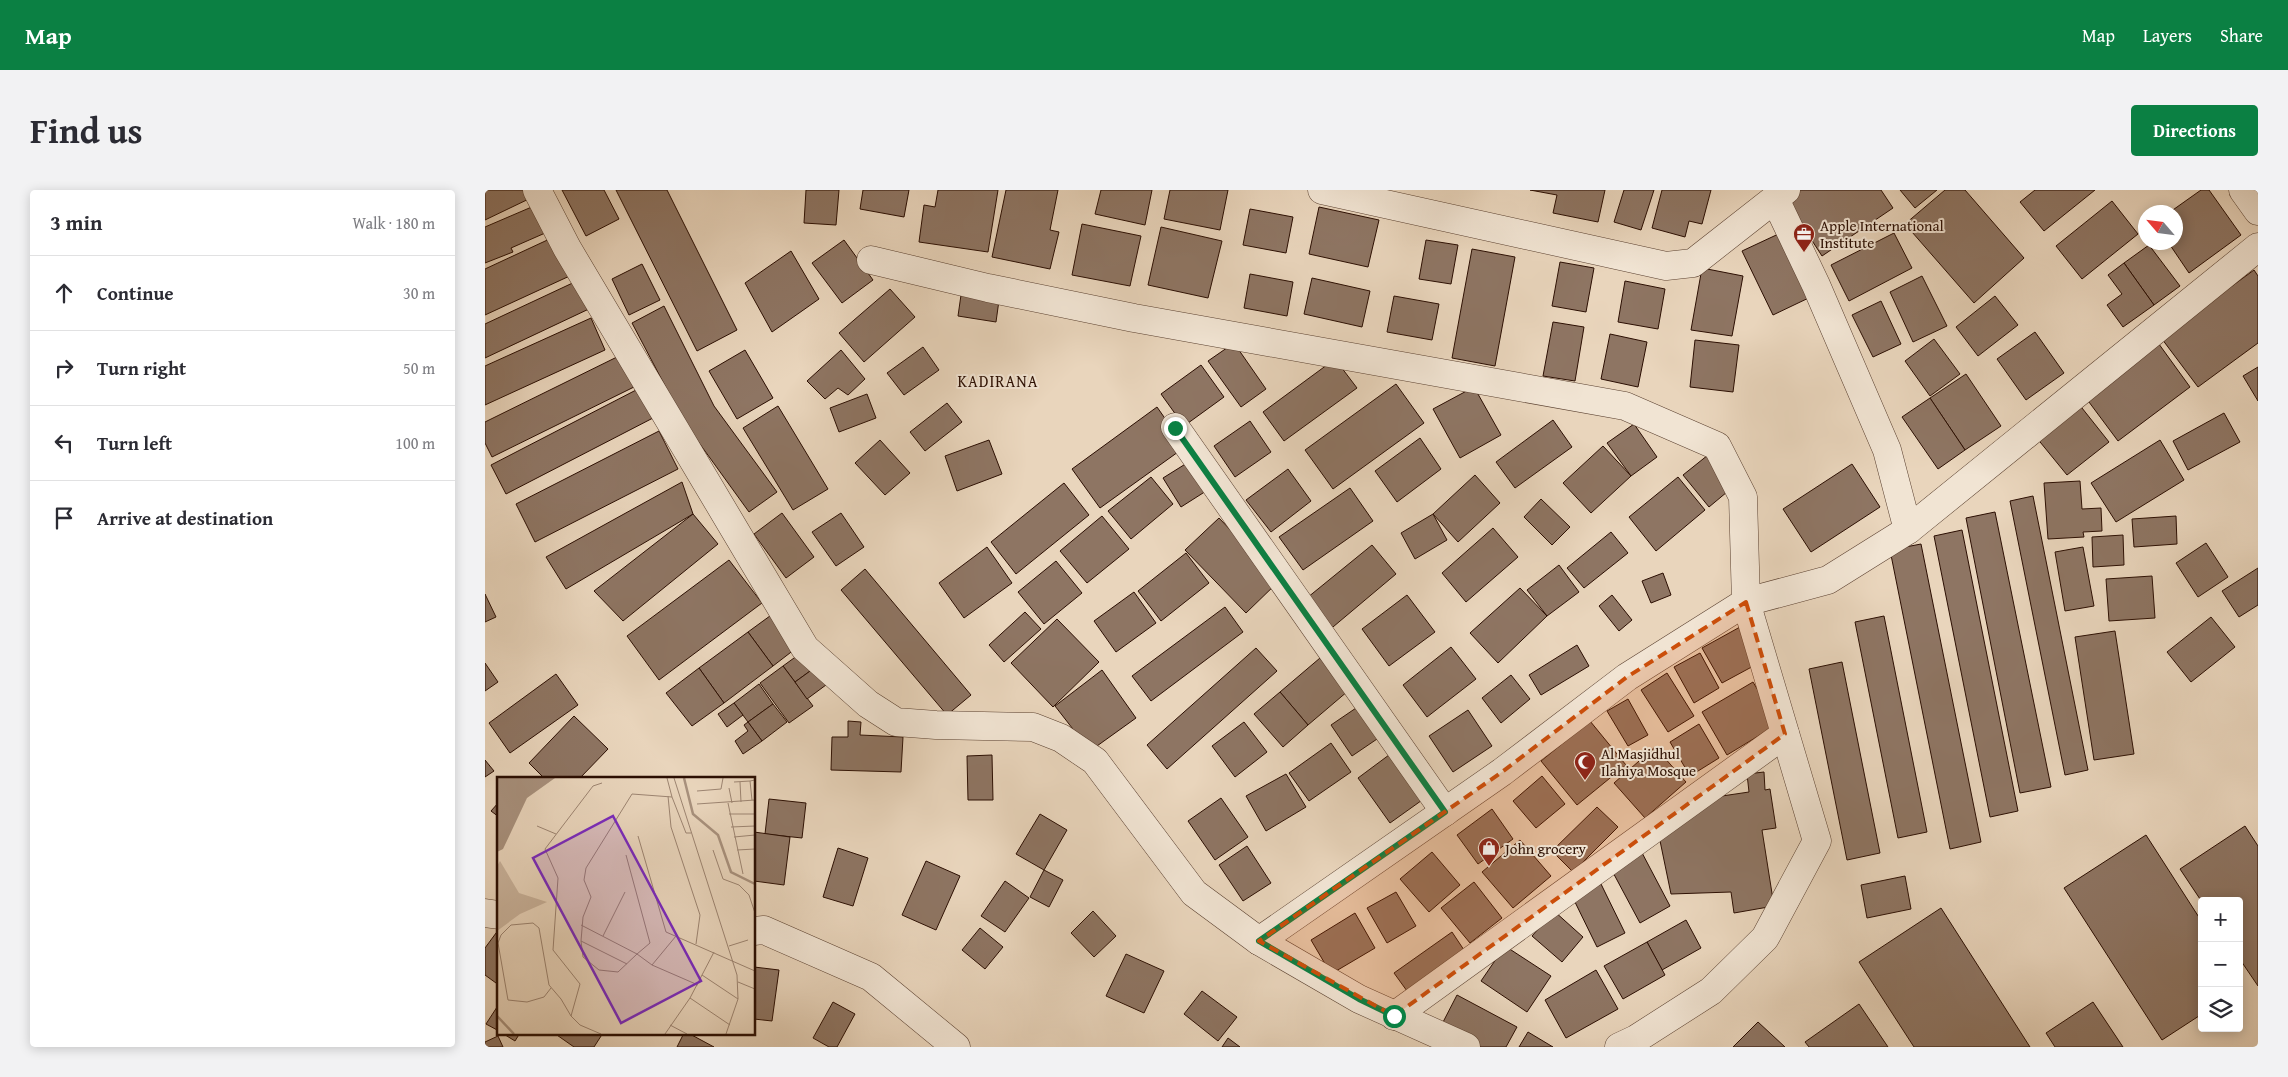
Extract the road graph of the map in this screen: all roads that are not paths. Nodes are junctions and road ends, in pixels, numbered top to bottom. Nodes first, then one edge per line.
1 (537, 190) edge
2 (1322, 190) edge
3 (2243, 190) edge
4 (1780, 194) edge
5 (2258, 211) edge
6 (2258, 247) edge
7 (871, 260) dead end
8 (1175, 428) dead end
9 (1907, 530) junction
10 (1746, 602) junction
11 (1785, 734) junction
12 (1445, 812) junction
13 (755, 931) edge
14 (1259, 941) junction
15 (1394, 1016) junction
16 (956, 1047) edge
17 (1466, 1047) edge
18 (1619, 1047) edge

1 - 14 street
2 - 4 street
3 - 5 street
4 - 9 street
6 - 9 street
7 - 10 street
8 - 12 street
9 - 10 street
10 - 11 street
10 - 12 street
11 - 15 street
11 - 18 street
12 - 14 street
13 - 16 street
14 - 15 street
15 - 17 street

